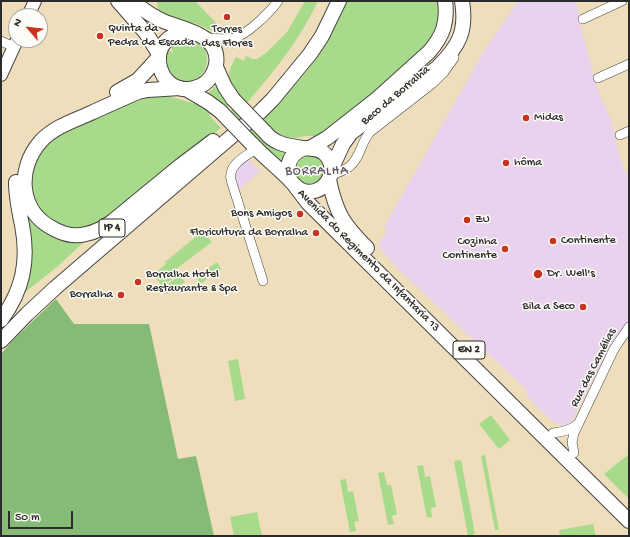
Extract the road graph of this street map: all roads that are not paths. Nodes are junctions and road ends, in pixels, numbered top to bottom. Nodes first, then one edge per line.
1 (118, 1) edge
2 (132, 1) edge
3 (278, 1) edge
4 (329, 1) edge
5 (333, 1) edge
6 (338, 1) edge
7 (445, 1) edge
8 (462, 1) edge
9 (468, 1) edge
10 (622, 1) edge
11 (583, 19) dead end
12 (192, 32) junction
13 (205, 38) junction
14 (13, 48) edge
15 (159, 55) junction
16 (629, 64) edge
17 (216, 67) junction
18 (1, 75) edge
19 (598, 78) dead end
20 (283, 85) junction
21 (183, 89) junction
22 (629, 130) edge
23 (225, 133) junction
24 (620, 135) dead end
25 (254, 146) junction
26 (308, 148) junction
27 (330, 175) junction
28 (292, 183) junction
29 (263, 281) dead end
30 (1, 320) edge
31 (1, 326) edge
32 (629, 327) edge
33 (1, 341) edge
34 (580, 421) junction
35 (553, 433) junction
36 (574, 453) junction
37 (629, 507) edge
38 (629, 521) edge

1 - 15 main road, EN 2
2 - 12 main road
3 - 13 street
4 - 23 main road, IP 4
5 - 20 main road, IP 4
6 - 20 main road
7 - 26 main road
8 - 27 main road
9 - 27 street, Beco da Borralha
10 - 11 street
12 - 13 main road
12 - 15 main road
13 - 17 main road, EN 2
14 - 18 main road
15 - 21 main road, EN 2
15 - 30 main road
16 - 19 street
17 - 21 main road
17 - 26 main road, EN 2, bridge
20 - 33 main road, IP 4
21 - 23 main road
21 - 25 main road, EN 2, bridge
22 - 24 street
23 - 31 main road, IP 4
25 - 28 main road, EN 2
25 - 29 street
26 - 27 main road, EN 2
26 - 28 main road
27 - 28 main road, EN 2
27 - 35 main road, Avenida do Regimento da Infantaria 13 / EN 2
28 - 38 main road, Avenida do Regimento da Infantaria 13 / EN 2
32 - 34 street, Rua das Camélias
34 - 35 street
34 - 36 street, Rua das Camélias
35 - 36 main road, Avenida do Regimento da Infantaria 13 / EN 2
36 - 37 main road, Avenida do Regimento da Infantaria 13 / EN 2

